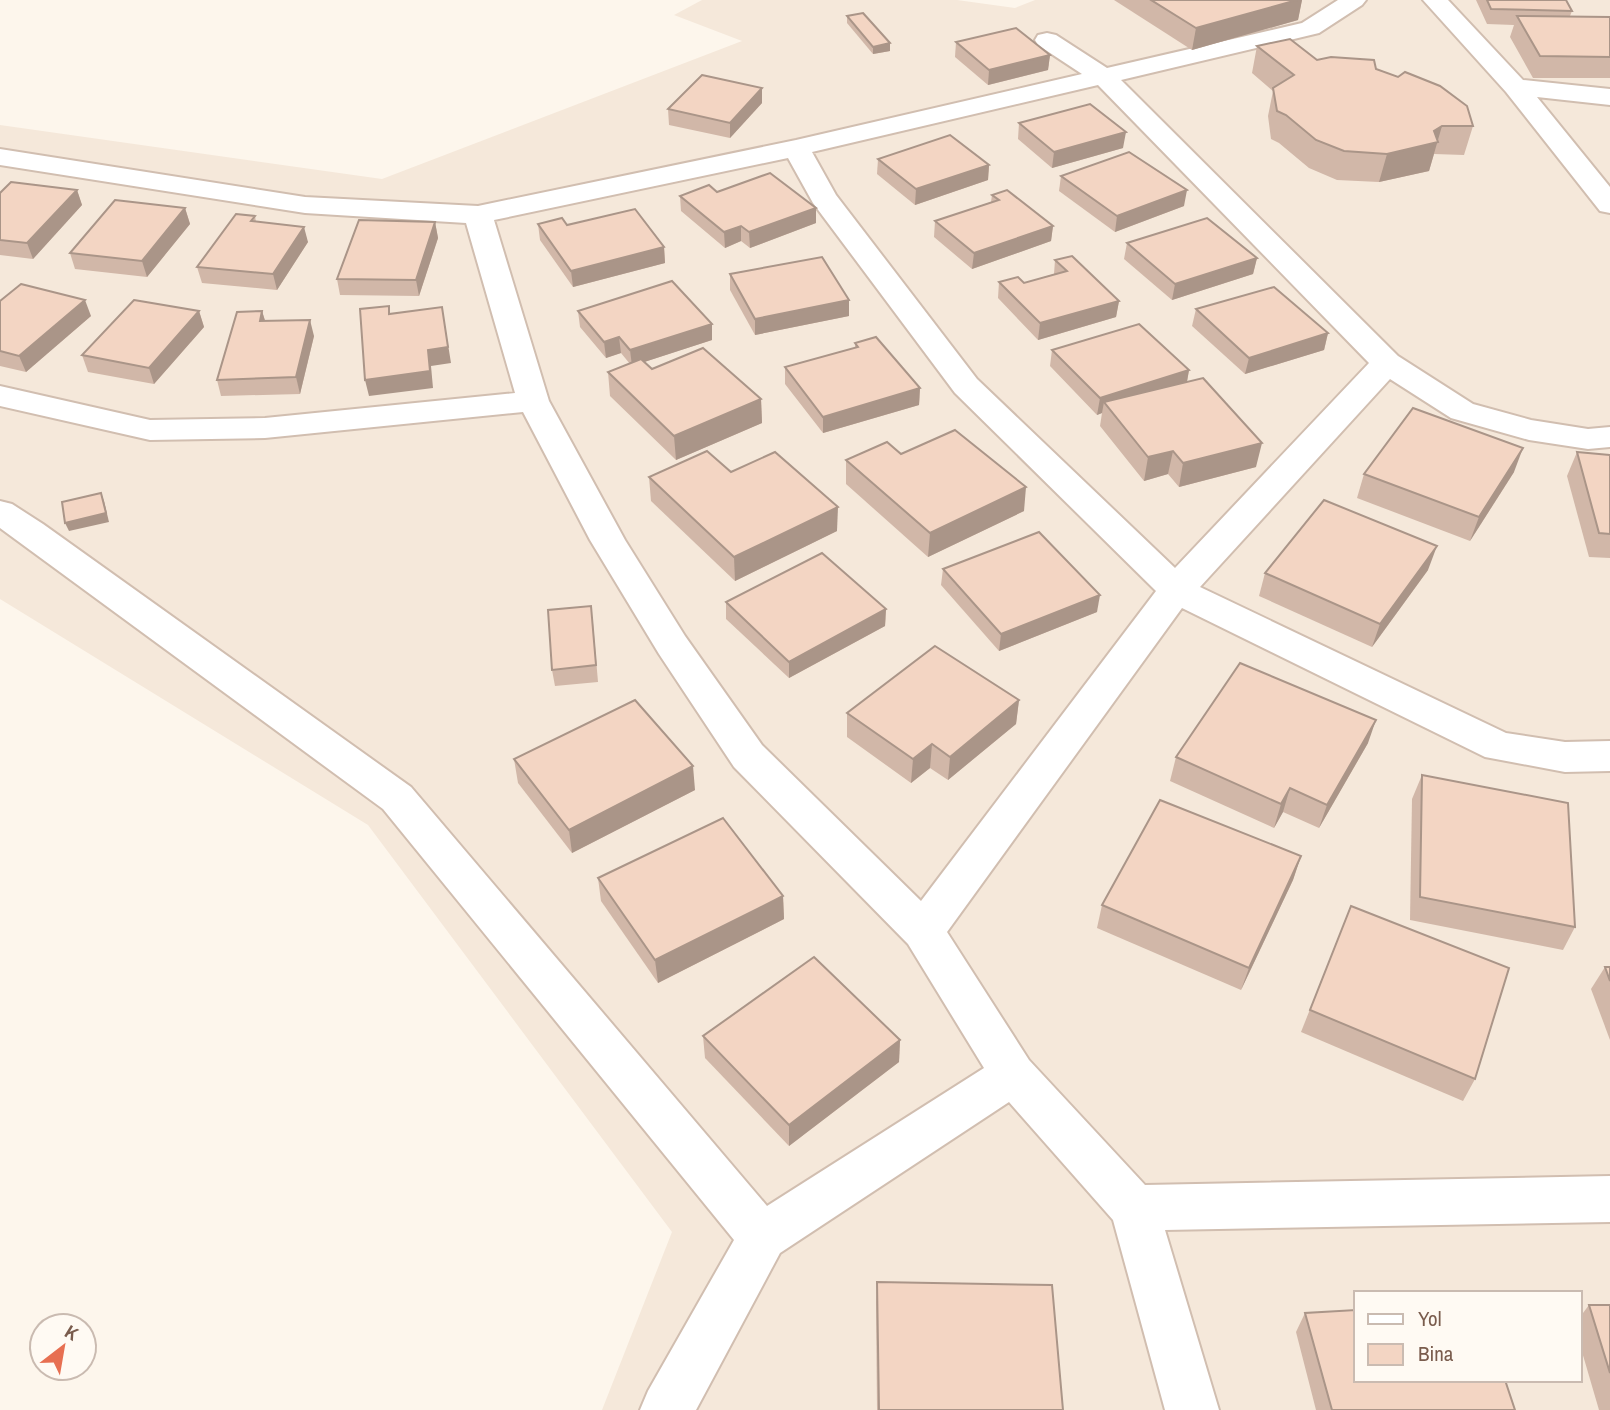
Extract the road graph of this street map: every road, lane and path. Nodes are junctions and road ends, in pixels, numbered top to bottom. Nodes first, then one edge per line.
1 (1354, 0) edge
2 (1435, 0) edge
3 (1047, 40) dead end
4 (1104, 77) junction
5 (1515, 87) junction
6 (1610, 97) edge
7 (796, 148) junction
8 (0, 157) edge
9 (1610, 205) edge
10 (478, 215) junction
11 (1387, 363) junction
12 (0, 396) edge
13 (533, 401) junction
14 (1610, 437) edge
15 (0, 512) edge
16 (1176, 590) junction
17 (1610, 756) edge
18 (923, 931) junction
19 (1013, 1074) junction
20 (1610, 1199) edge
21 (1134, 1208) junction
22 (762, 1237) junction
23 (667, 1410) edge
24 (1192, 1410) edge

1 - 4 street
2 - 5 street
3 - 4 street
4 - 7 street
4 - 11 street
5 - 6 street
5 - 9 street
7 - 10 street
7 - 16 street
8 - 10 street
10 - 13 street
11 - 14 street
11 - 16 street
12 - 13 street
13 - 18 street
15 - 22 street
16 - 17 street
16 - 18 street
18 - 19 street
19 - 21 street
19 - 22 street
20 - 21 street
21 - 24 street
22 - 23 street

